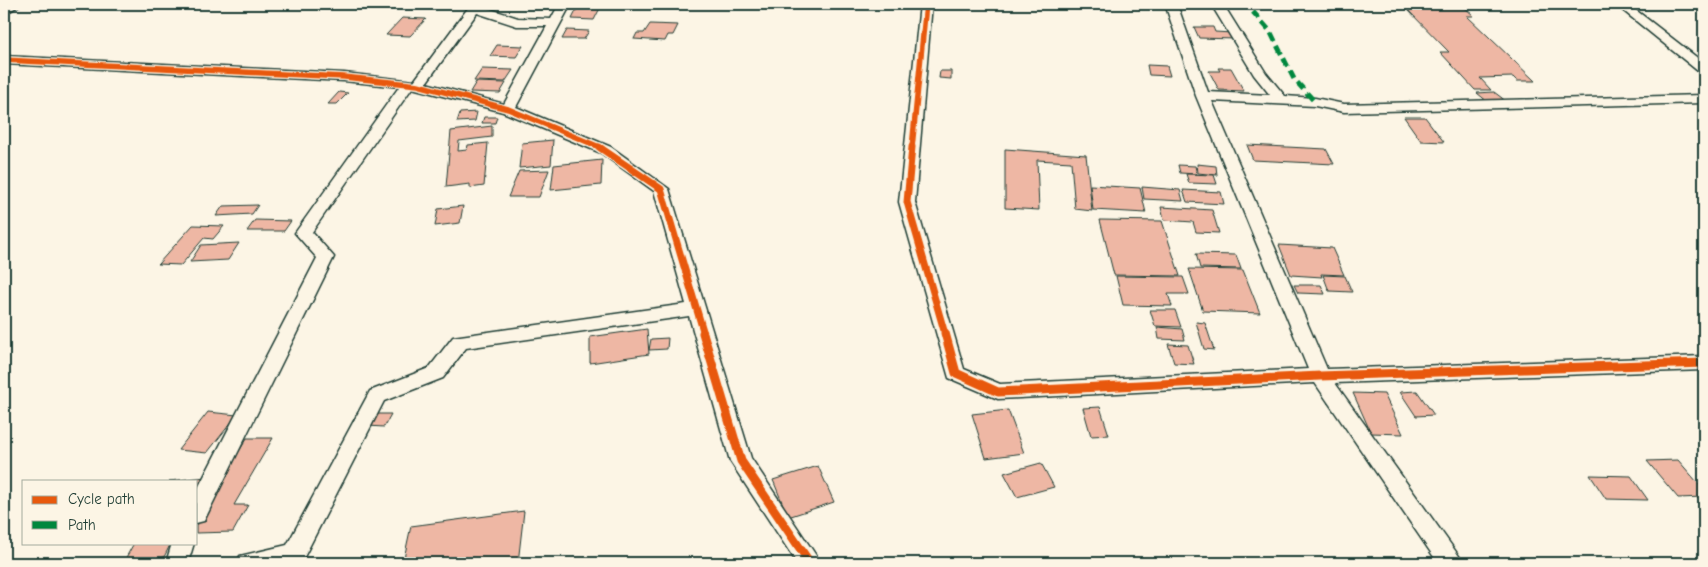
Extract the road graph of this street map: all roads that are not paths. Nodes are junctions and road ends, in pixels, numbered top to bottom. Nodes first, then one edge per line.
1 (15, 4) edge
2 (564, 4) edge
3 (926, 4) edge
4 (1171, 4) edge
5 (1217, 4) edge
6 (1621, 4) edge
7 (476, 6) edge
8 (4, 11) edge
9 (554, 23) junction
10 (4, 60) edge
11 (1704, 69) edge
12 (413, 85) junction
13 (1203, 96) junction
14 (1704, 99) edge
15 (1281, 100) junction
16 (508, 109) junction
17 (696, 309) junction
18 (1704, 362) edge
19 (1320, 376) junction
20 (198, 510) edge
21 (183, 544) edge
22 (177, 563) edge
23 (248, 563) edge
24 (810, 563) edge
25 (1451, 563) edge

1 - 8 street
2 - 9 street
3 - 19 street
4 - 13 street
5 - 15 street
6 - 11 street
7 - 9 street
7 - 12 street
9 - 16 street
10 - 12 street
12 - 16 street
12 - 20 street
13 - 15 street
13 - 19 street
14 - 15 street
16 - 17 street
17 - 23 street
17 - 24 street
18 - 19 street
19 - 25 street
21 - 22 street

